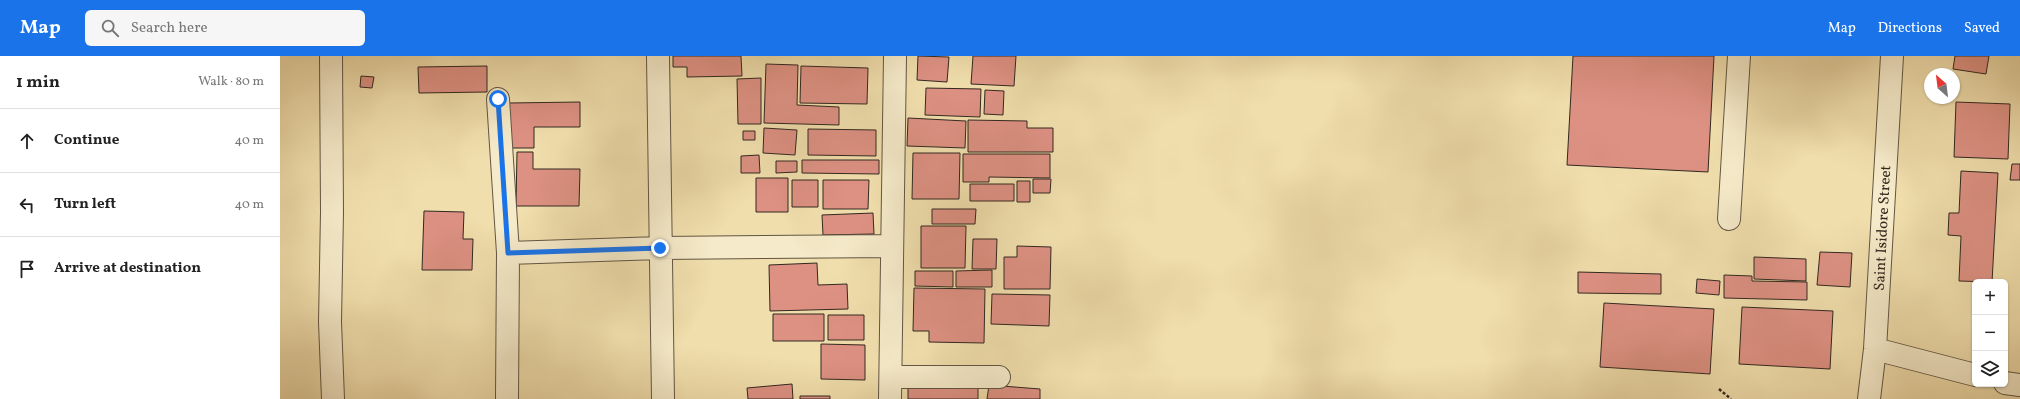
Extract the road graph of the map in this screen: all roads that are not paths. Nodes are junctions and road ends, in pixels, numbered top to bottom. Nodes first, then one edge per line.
1 (331, 56) edge
2 (658, 56) edge
3 (895, 56) edge
4 (1739, 56) edge
5 (1892, 56) edge
6 (498, 99) dead end
7 (1729, 219) dead end
8 (892, 246) junction
9 (660, 248) junction
10 (508, 253) junction
11 (1875, 349) junction
12 (1972, 374) edge
13 (891, 377) junction
14 (999, 377) dead end
15 (2008, 383) edge
16 (2020, 385) edge
17 (333, 399) edge
18 (507, 399) edge
19 (663, 399) edge
20 (890, 399) edge
21 (1869, 399) edge

1 - 17 street
2 - 9 street
3 - 8 street
4 - 7 street
5 - 11 street, Saint Isidore Street
6 - 10 street
8 - 9 street
8 - 13 street
9 - 10 street
9 - 19 street
10 - 18 street
11 - 12 street
11 - 21 street, Saint Isidore Street
13 - 14 street
13 - 20 street
15 - 16 street

